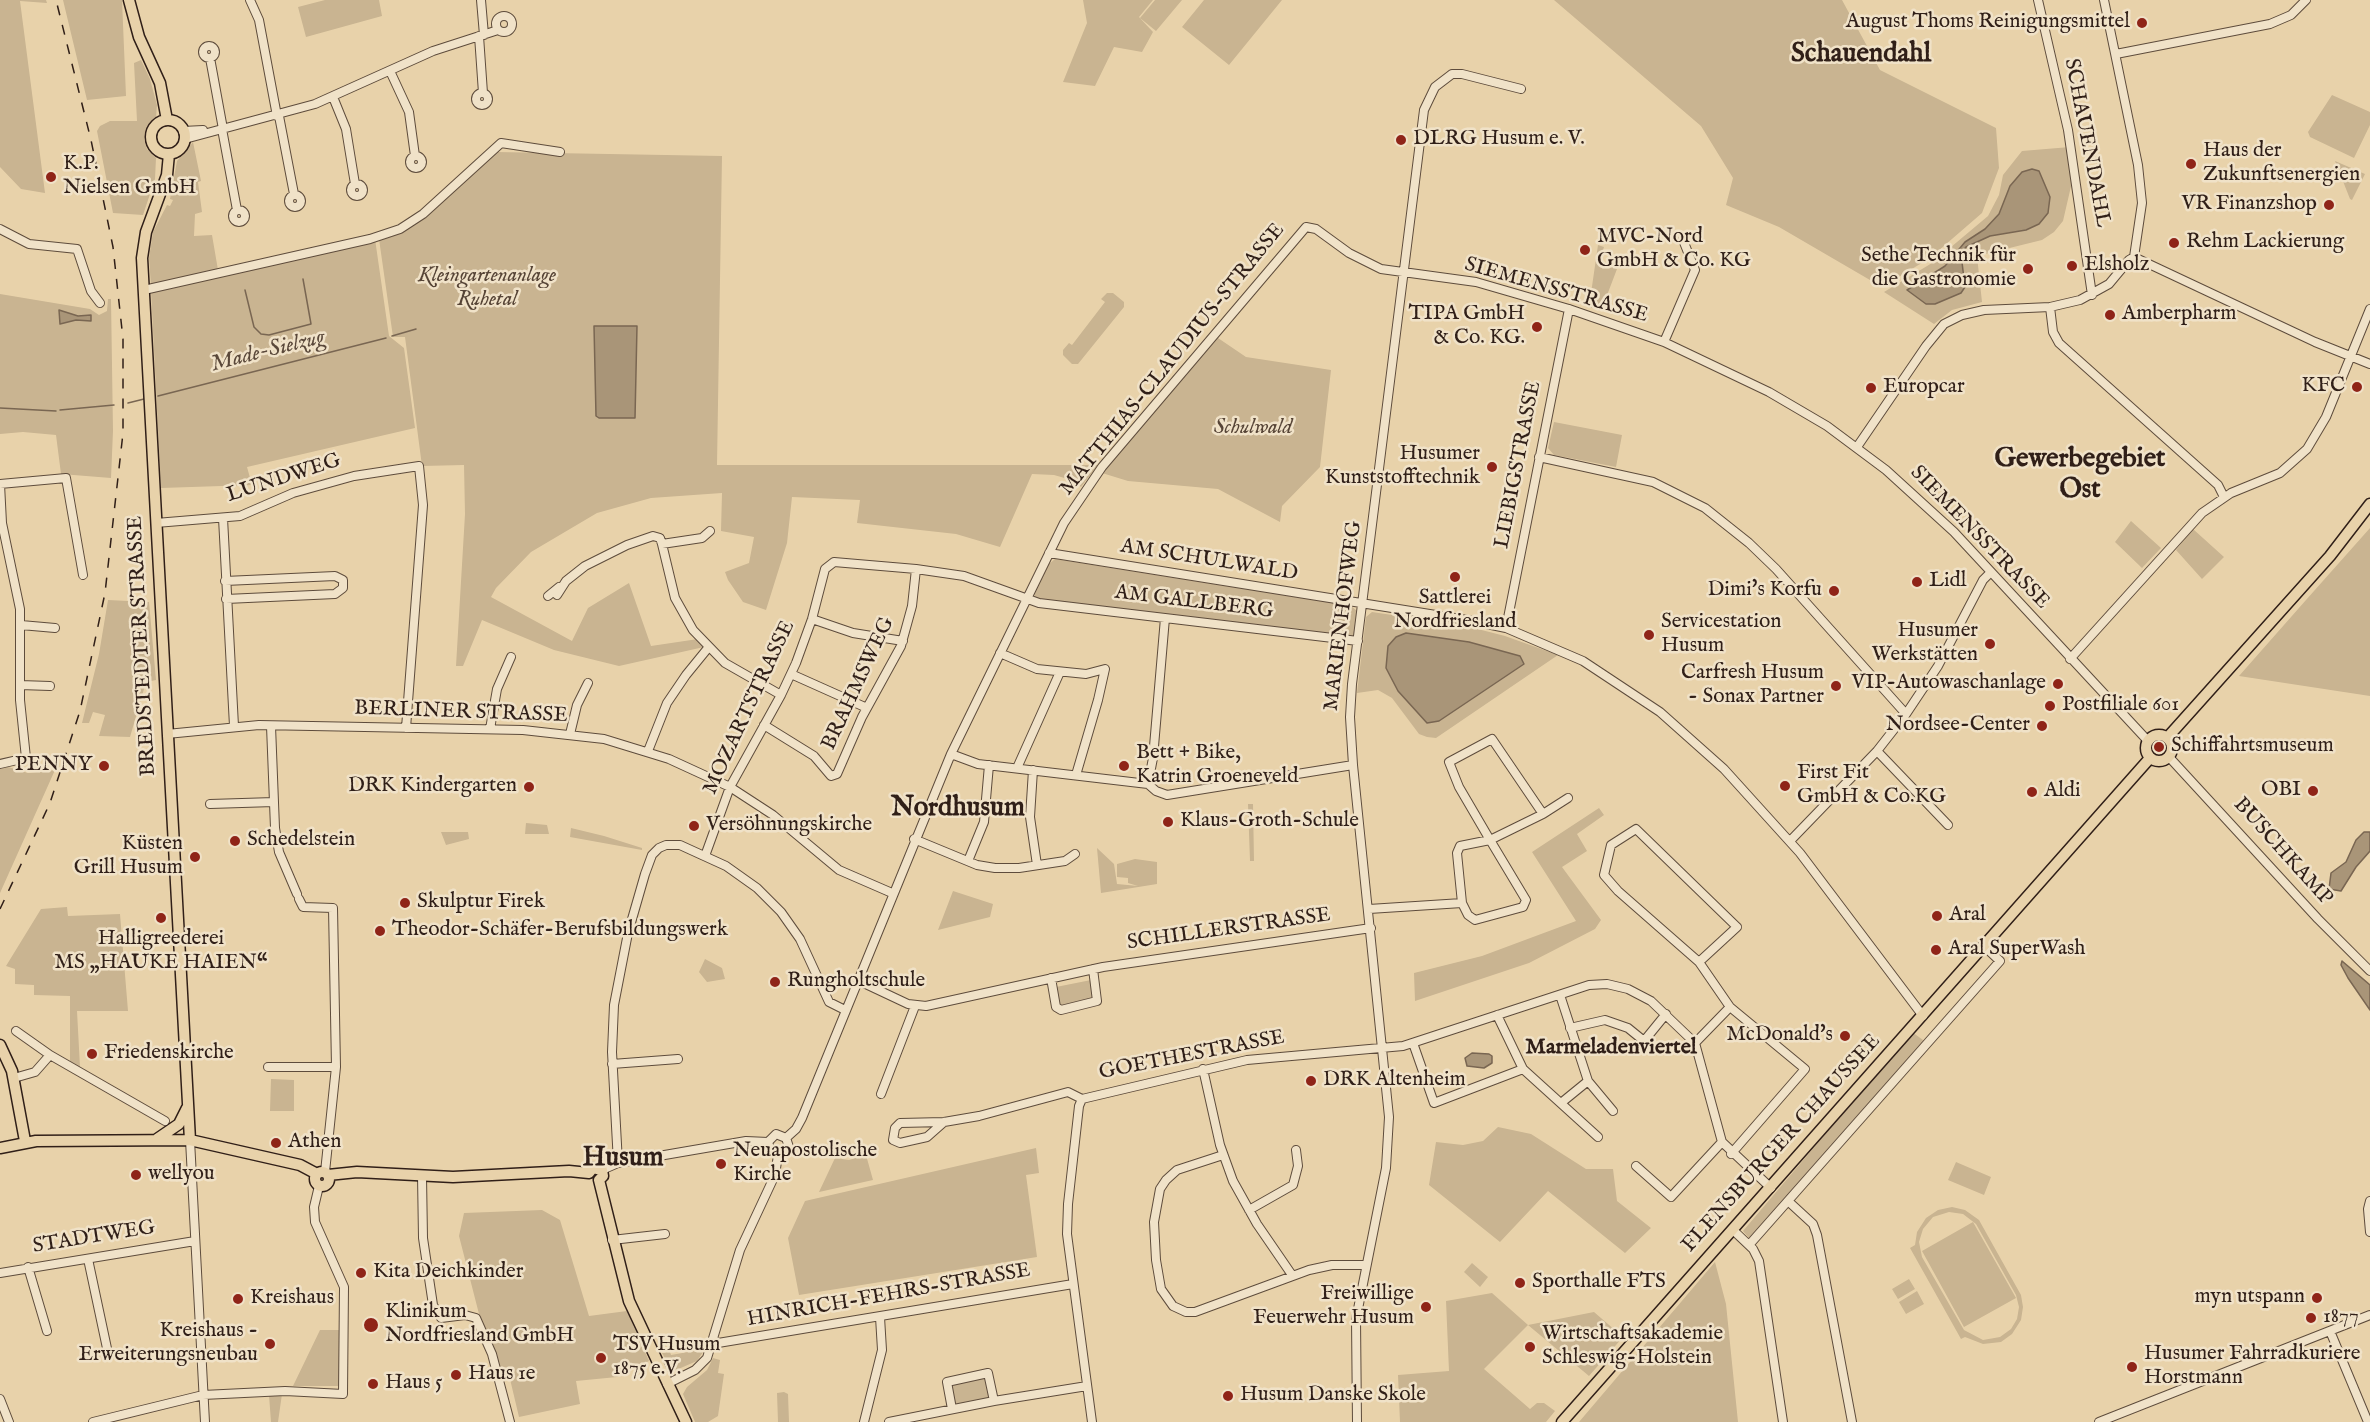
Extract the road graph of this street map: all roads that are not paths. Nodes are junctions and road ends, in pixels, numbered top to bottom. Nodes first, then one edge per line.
1 (129, 0) edge
2 (250, 0) edge
3 (481, 0) edge
4 (2038, 0) edge
5 (2103, 0) edge
6 (2306, 0) edge
7 (498, 30) dead end
8 (482, 36) junction
9 (2116, 54) junction
10 (210, 58) dead end
11 (390, 71) junction
12 (1521, 89) dead end
13 (483, 93) dead end
14 (333, 97) junction
15 (278, 116) junction
16 (166, 120) junction
17 (221, 129) junction
18 (184, 135) junction
19 (560, 152) dead end
20 (169, 154) junction
21 (415, 156) dead end
22 (355, 184) dead end
23 (294, 194) dead end
24 (237, 210) dead end
25 (1306, 227) joint
26 (0, 229) edge
27 (1683, 240) dead end
28 (2134, 257) junction
29 (1405, 273) junction
30 (144, 291) junction
31 (2092, 295) junction
32 (100, 303) dead end
33 (2050, 307) junction
34 (1569, 309) junction
35 (2370, 309) edge
36 (1664, 342) junction
37 (2350, 358) junction
38 (2370, 364) edge
39 (1857, 447) junction
40 (1539, 457) junction
41 (0, 484) edge
42 (2224, 497) junction
43 (2370, 504) edge
44 (223, 518) junction
45 (156, 523) junction
46 (710, 531) dead end
47 (662, 544) junction
48 (1049, 553) junction
49 (916, 569) junction
50 (1991, 572) junction
51 (83, 575) dead end
52 (225, 581) junction
53 (567, 581) junction
54 (557, 595) dead end
55 (548, 596) dead end
56 (226, 599) junction
57 (1027, 599) junction
58 (1363, 604) junction
59 (1165, 618) junction
60 (812, 620) junction
61 (21, 625) junction
62 (55, 628) dead end
63 (1506, 628) junction
64 (903, 641) junction
65 (1358, 641) junction
66 (708, 648) junction
67 (1000, 653) junction
68 (511, 657) dead end
69 (2070, 659) junction
70 (1060, 672) junction
71 (791, 674) junction
72 (588, 683) dead end
73 (20, 685) junction
74 (50, 686) dead end
75 (782, 694) junction
76 (867, 708) junction
77 (1906, 714) junction
78 (764, 725) junction
79 (234, 726) junction
80 (271, 726) junction
81 (406, 728) junction
82 (490, 729) junction
83 (166, 734) junction
84 (570, 734) junction
85 (2168, 738) junction
86 (2148, 741) junction
87 (648, 751) junction
88 (1877, 751) junction
89 (951, 754) junction
90 (2169, 757) junction
91 (2150, 758) junction
92 (0, 764) edge
93 (989, 765) junction
94 (1353, 765) junction
95 (1017, 768) junction
96 (1033, 770) junction
97 (1076, 775) junction
98 (1148, 784) junction
99 (730, 787) junction
100 (1568, 798) dead end
101 (274, 802) junction
102 (210, 804) dead end
103 (1543, 814) junction
104 (1948, 825) dead end
105 (914, 839) junction
106 (1490, 840) junction
107 (1790, 841) junction
108 (705, 856) junction
109 (1079, 856) dead end
110 (968, 861) junction
111 (1037, 865) junction
112 (892, 893) junction
113 (1462, 903) junction
114 (1369, 909) junction
115 (1371, 928) junction
116 (1984, 946) junction
117 (1699, 962) junction
118 (1093, 969) junction
119 (2370, 971) edge
120 (1051, 978) junction
121 (857, 980) junction
122 (1560, 995) junction
123 (915, 1006) junction
124 (1730, 1007) junction
125 (845, 1010) junction
126 (1666, 1014) junction
127 (1497, 1015) junction
128 (1923, 1016) junction
129 (1570, 1028) junction
130 (16, 1031) dead end
131 (1413, 1043) junction
132 (1695, 1043) junction
133 (0, 1045) edge
134 (1383, 1048) junction
135 (50, 1055) junction
136 (678, 1059) dead end
137 (612, 1064) junction
138 (268, 1067) dead end
139 (336, 1067) junction
140 (1203, 1069) junction
141 (1523, 1069) junction
142 (14, 1078) junction
143 (1588, 1082) junction
144 (881, 1094) dead end
145 (1082, 1099) junction
146 (1561, 1103) junction
147 (188, 1105) junction
148 (1613, 1111) dead end
149 (165, 1121) dead end
150 (944, 1122) junction
151 (1598, 1137) dead end
152 (786, 1138) junction
153 (190, 1140) junction
154 (25, 1141) junction
155 (153, 1141) junction
156 (768, 1142) junction
157 (1722, 1142) junction
158 (0, 1148) edge
159 (1296, 1150) dead end
160 (1731, 1154) junction
161 (778, 1155) junction
162 (1223, 1155) junction
163 (618, 1163) junction
164 (1636, 1166) dead end
165 (323, 1174) junction
166 (600, 1175) junction
167 (422, 1176) junction
168 (319, 1186) joint
169 (1771, 1188) junction
170 (1788, 1201) junction
171 (2370, 1201) edge
172 (1249, 1210) junction
173 (1732, 1230) junction
174 (2370, 1232) edge
175 (664, 1234) dead end
176 (195, 1240) junction
177 (612, 1240) junction
178 (1749, 1245) junction
179 (88, 1259) junction
180 (1366, 1265) junction
181 (28, 1267) junction
182 (0, 1273) edge
183 (1292, 1275) junction
184 (1073, 1284) junction
185 (2370, 1315) edge
186 (880, 1317) junction
187 (46, 1331) dead end
188 (2330, 1331) junction
189 (712, 1344) junction
190 (108, 1353) dead end
191 (667, 1384) junction
192 (1088, 1386) junction
193 (203, 1395) junction
194 (0, 1399) edge
195 (994, 1401) junction
196 (952, 1409) junction
197 (124, 1418) edge
198 (9, 1422) edge
199 (93, 1422) edge
200 (205, 1422) edge
201 (510, 1422) edge
202 (686, 1422) edge
203 (864, 1422) edge
204 (889, 1422) edge
205 (1092, 1422) edge
206 (1357, 1422) edge
207 (1562, 1422) edge
208 (1783, 1422) edge
209 (1852, 1422) edge
210 (2098, 1422) edge
211 (2368, 1422) edge

1 - 16 main road
2 - 15 street
3 - 8 street
4 - 31 street, SCHAUENDAHL
5 - 9 street
6 - 9 street
7 - 8 street
8 - 11 street
8 - 13 street
9 - 28 street
10 - 17 street
11 - 14 street
11 - 21 street
12 - 29 street, MARIENHOFWEG
14 - 15 street
14 - 22 street
15 - 17 street
15 - 23 street
16 - 18 main road
16 - 20 main road
17 - 18 street
17 - 24 street
18 - 20 main road
19 - 30 street
20 - 30 main road, BREDSTEDTER STRASSE
25 - 29 street, SIEMENSSTRASSE
25 - 48 street, MATTHIAS-CLAUDIUS-STRASSE
26 - 32 street
27 - 36 street, SIEMENSSTRASSE
28 - 31 street
28 - 37 street
29 - 34 street, SIEMENSSTRASSE
29 - 58 street, MARIENHOFWEG
30 - 45 main road, BREDSTEDTER STRASSE
31 - 33 street
33 - 39 street
33 - 42 street
34 - 36 street, SIEMENSSTRASSE
34 - 40 street, LIEBIGSTRASSE
35 - 37 street
36 - 39 street, SIEMENSSTRASSE
37 - 38 street
37 - 42 street
39 - 50 street, SIEMENSSTRASSE
40 - 63 street, LIEBIGSTRASSE
40 - 77 street
41 - 51 street
41 - 61 street
42 - 69 street
43 - 85 main road
44 - 45 street, LUNDWEG
44 - 52 street
44 - 81 street, LUNDWEG
45 - 83 main road, BREDSTEDTER STRASSE
46 - 47 street
47 - 53 street
47 - 66 street
48 - 57 street, MATTHIAS-CLAUDIUS-STRASSE
48 - 58 street, AM SCHULWALD
49 - 57 street, MOZARTSTRASSE
49 - 60 street, MOZARTSTRASSE
49 - 64 street, BRAHMSWEG
50 - 69 street, SIEMENSSTRASSE
50 - 77 street
52 - 56 street
52 - 56 street
53 - 54 street
53 - 55 street
56 - 79 street
57 - 59 street, AM GALLBERG
57 - 67 street, MATTHIAS-CLAUDIUS-STRASSE
58 - 63 street, AM SCHULWALD
58 - 65 street, MARIENHOFWEG
59 - 65 street, AM GALLBERG
59 - 98 street
60 - 64 street
60 - 71 street, MOZARTSTRASSE
61 - 62 street
61 - 73 street
63 - 107 street, AM SCHULWALD
64 - 76 street, BRAHMSWEG
65 - 94 street, MARIENHOFWEG
66 - 75 street
66 - 87 street
67 - 70 street
67 - 89 street, MATTHIAS-CLAUDIUS-STRASSE
68 - 82 street
69 - 86 street, SIEMENSSTRASSE
70 - 95 street
70 - 97 street
71 - 75 street, MOZARTSTRASSE
71 - 76 street
72 - 84 street
73 - 74 street
73 - 92 street
75 - 78 street, MOZARTSTRASSE
76 - 78 street, BRAHMSWEG
77 - 88 street
78 - 99 street, MOZARTSTRASSE
79 - 80 street, BERLINER STRASSE
79 - 83 street, BERLINER STRASSE
80 - 81 street, BERLINER STRASSE
80 - 101 street
81 - 82 street, BERLINER STRASSE
82 - 84 street, BERLINER STRASSE
83 - 147 main road, BREDSTEDTER STRASSE
84 - 87 street, BERLINER STRASSE
85 - 86 main road
85 - 90 main road
86 - 91 main road
87 - 99 street, BERLINER STRASSE
88 - 104 street
88 - 107 street
89 - 93 street
89 - 105 street, MATTHIAS-CLAUDIUS-STRASSE
90 - 91 main road
90 - 119 street, BUSCHKAMP
91 - 116 main road, FLENSBURGER CHAUSSEE
93 - 95 street
93 - 110 street
94 - 98 street
94 - 114 street, MARIENHOFWEG
95 - 96 street
96 - 97 street
96 - 111 street
97 - 98 street
99 - 108 street, MOZARTSTRASSE
99 - 112 street, BERLINER STRASSE
100 - 103 street
101 - 102 street
101 - 139 street
103 - 106 street
103 - 106 street
105 - 110 street
105 - 112 street, MATTHIAS-CLAUDIUS-STRASSE
106 - 113 street
106 - 113 street
107 - 128 street, AM SCHULWALD
108 - 125 street
108 - 137 street
109 - 111 street
110 - 111 street
112 - 121 street, MATTHIAS-CLAUDIUS-STRASSE
113 - 114 street
114 - 115 street, MARIENHOFWEG
115 - 118 street, SCHILLERSTRASSE
115 - 134 street, MARIENHOFWEG
116 - 128 main road, FLENSBURGER CHAUSSEE
116 - 170 street, FLENSBURGER CHAUSSEE
117 - 117 street
117 - 124 street
118 - 120 street, SCHILLERSTRASSE
118 - 120 street
120 - 123 street, SCHILLERSTRASSE
121 - 123 street
121 - 125 street, MATTHIAS-CLAUDIUS-STRASSE
122 - 126 street, GOETHESTRASSE
122 - 127 street, GOETHESTRASSE
122 - 129 street
123 - 144 street
124 - 132 street
124 - 160 street
125 - 152 street, MATTHIAS-CLAUDIUS-STRASSE
126 - 129 street
126 - 132 street, GOETHESTRASSE
127 - 131 street, GOETHESTRASSE
127 - 141 street
128 - 169 main road, FLENSBURGER CHAUSSEE
129 - 143 street
130 - 135 street
131 - 134 street, GOETHESTRASSE
131 - 141 street
132 - 157 street
133 - 142 main road
134 - 140 street, GOETHESTRASSE
134 - 180 street, MARIENHOFWEG
135 - 142 street
135 - 149 street
136 - 137 street
137 - 163 street
138 - 139 street
139 - 165 street
140 - 145 street, GOETHESTRASSE
140 - 162 street
141 - 146 street
142 - 154 main road
143 - 146 street
143 - 148 street
145 - 150 street, GOETHESTRASSE
145 - 184 street
146 - 151 street
147 - 153 main road, BREDSTEDTER STRASSE
147 - 155 main road
150 - 150 street, GOETHESTRASSE
152 - 156 street
152 - 161 street, MATTHIAS-CLAUDIUS-STRASSE
153 - 155 main road
153 - 165 main road
153 - 176 street
154 - 155 main road
154 - 158 main road
156 - 161 street
156 - 163 street
157 - 160 street
157 - 164 street
159 - 172 street
160 - 169 street
161 - 189 street, MATTHIAS-CLAUDIUS-STRASSE
162 - 172 street
162 - 183 street
163 - 166 street
165 - 167 main road
165 - 168 main road
166 - 167 main road
166 - 177 main road
167 - 201 street
168 - 193 street
169 - 173 main road, FLENSBURGER CHAUSSEE
170 - 178 street, FLENSBURGER CHAUSSEE
170 - 209 street
171 - 174 street
172 - 183 street
173 - 178 street
173 - 207 main road, FLENSBURGER CHAUSSEE
175 - 177 street
176 - 179 street, STADTWEG
176 - 193 street
177 - 191 main road
178 - 208 street
179 - 181 street, STADTWEG
179 - 190 street
180 - 183 street
180 - 206 street, MARIENHOFWEG
181 - 182 street, STADTWEG
181 - 187 street
184 - 186 street, HINRICH-FEHRS-STRASSE
184 - 192 street
185 - 188 street
186 - 189 street, HINRICH-FEHRS-STRASSE
186 - 203 street
188 - 210 street
188 - 211 street
189 - 191 street, MATTHIAS-CLAUDIUS-STRASSE
191 - 202 main road
192 - 195 street
192 - 205 street
193 - 197 street
193 - 200 street
194 - 198 street
195 - 196 street
195 - 196 street
196 - 204 street
197 - 199 street

